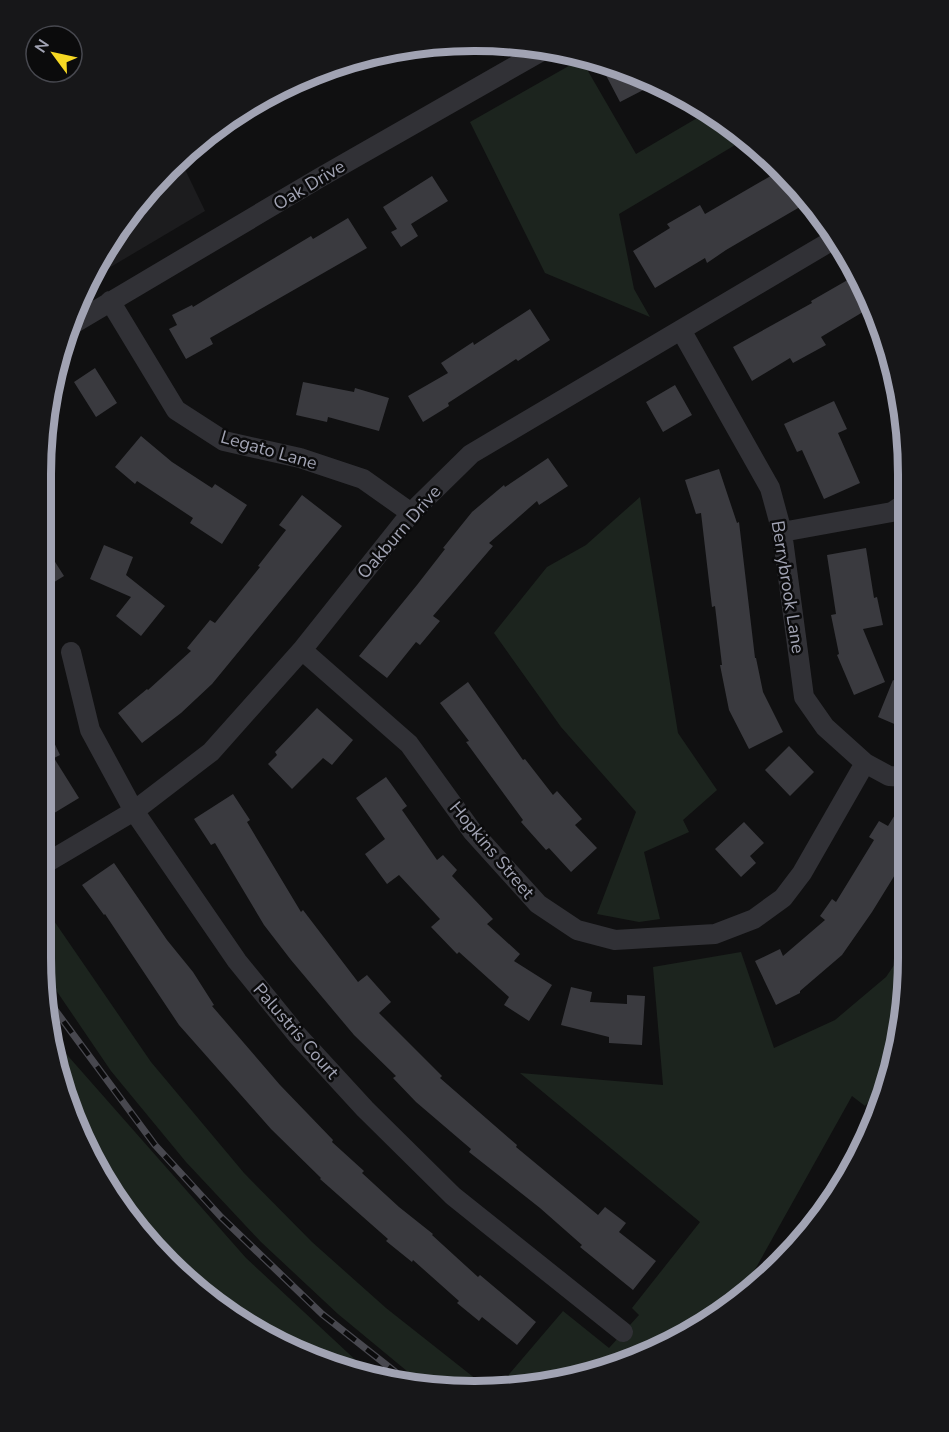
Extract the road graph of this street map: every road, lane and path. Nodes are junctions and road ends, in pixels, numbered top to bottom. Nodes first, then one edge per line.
1 (534, 56) edge
2 (829, 242) edge
3 (110, 301) junction
4 (80, 320) edge
5 (681, 330) junction
6 (898, 508) edge
7 (411, 513) junction
8 (782, 532) junction
9 (302, 650) junction
10 (71, 652) dead end
11 (865, 763) junction
12 (898, 777) edge
13 (134, 811) junction
14 (51, 860) edge
15 (623, 1332) dead end

1 - 3 street, Oak Drive
2 - 5 street, Oakburn Drive
3 - 4 street, Oak Drive
3 - 7 street, Legato Lane
5 - 7 street, Oakburn Drive
5 - 8 street, Berrybrook Lane
6 - 8 street
7 - 9 street, Oakburn Drive
8 - 11 street, Berrybrook Lane
9 - 11 street, Hopkins Street
9 - 13 street, Oakburn Drive
10 - 13 street, Palustris Court
11 - 12 street, Berrybrook Lane
13 - 14 street, Oakburn Drive
13 - 15 street, Palustris Court

